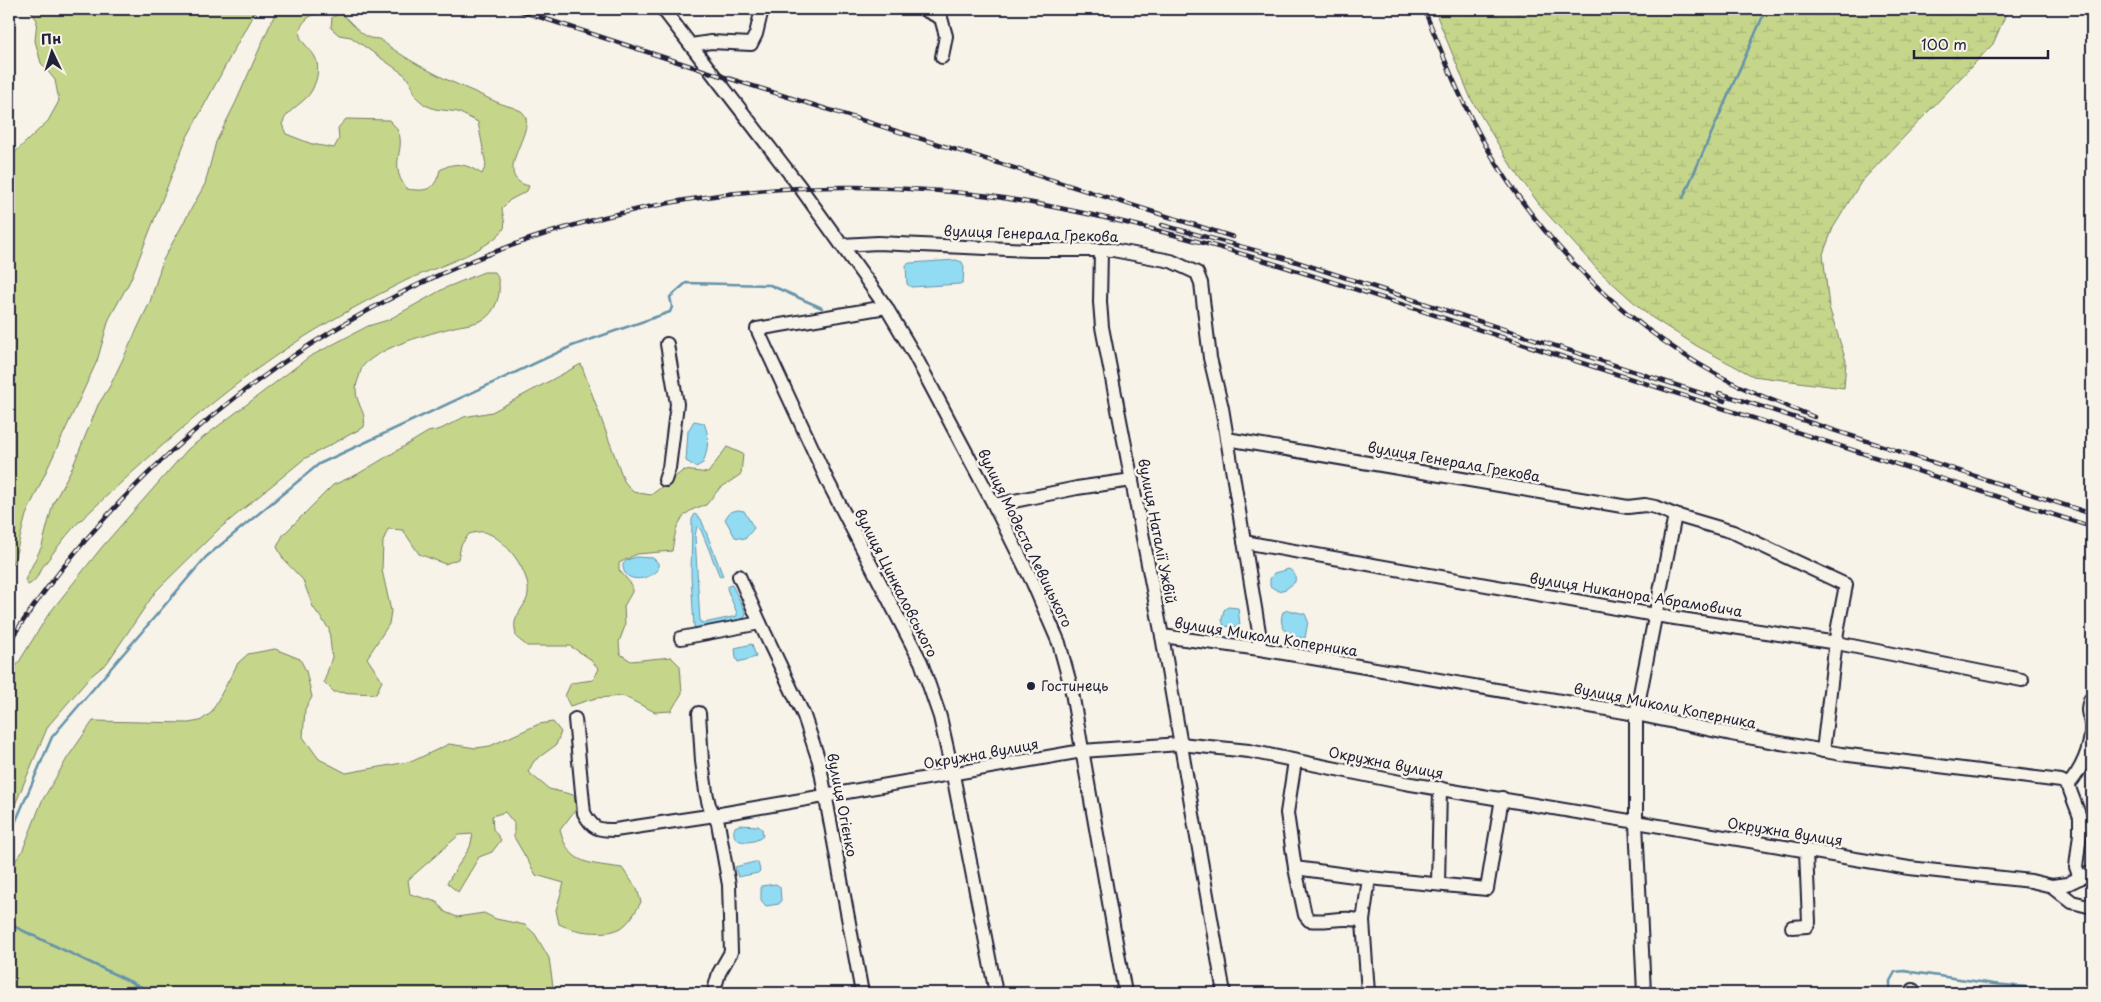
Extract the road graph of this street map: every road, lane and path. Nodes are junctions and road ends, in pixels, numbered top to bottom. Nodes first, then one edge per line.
1 (663, 9) edge
2 (762, 9) edge
3 (923, 9) edge
4 (691, 45) junction
5 (942, 57) dead end
6 (842, 245) junction
7 (1101, 251) junction
8 (886, 307) junction
9 (667, 344) dead end
10 (1226, 439) junction
11 (666, 480) dead end
12 (1132, 480) junction
13 (995, 506) junction
14 (1674, 515) junction
15 (1244, 542) junction
16 (739, 576) dead end
17 (1655, 615) junction
18 (760, 624) junction
19 (1162, 636) junction
20 (682, 638) dead end
21 (1837, 643) junction
22 (1260, 649) junction
23 (2022, 680) dead end
24 (2092, 698) edge
25 (699, 713) dead end
26 (1636, 714) junction
27 (575, 719) dead end
28 (1180, 744) junction
29 (1823, 750) junction
30 (1082, 751) junction
31 (1295, 761) junction
32 (954, 775) junction
33 (2068, 785) junction
34 (1440, 788) junction
35 (827, 796) junction
36 (1502, 798) junction
37 (715, 815) junction
38 (1636, 823) junction
39 (1806, 851) junction
40 (1295, 868) junction
41 (2092, 872) edge
42 (1369, 878) junction
43 (2080, 878) junction
44 (1438, 884) junction
45 (2052, 886) junction
46 (2092, 907) edge
47 (1362, 921) junction
48 (1792, 927) dead end
49 (716, 993) edge
50 (862, 993) edge
51 (996, 993) edge
52 (1125, 993) edge
53 (1224, 993) edge
54 (1368, 993) edge
55 (1644, 993) edge

1 - 4 street
2 - 4 street
3 - 5 street
4 - 6 street, вулиця Модеста Левицького
6 - 7 street, вулиця Генерала Грекова
6 - 8 street, вулиця Модеста Левицького
7 - 10 street, вулиця Генерала Грекова
7 - 12 street, вулиця Наталії Ужвій
8 - 13 street, вулиця Модеста Левицького
8 - 32 street, вулиця Цинкаловського
9 - 11 street
10 - 14 street, вулиця Генерала Грекова
10 - 15 street, вулиця Генерала Грекова
12 - 13 street
12 - 19 street, вулиця Наталії Ужвій
13 - 30 street, вулиця Модеста Левицького
14 - 17 street
14 - 21 street, вулиця Генерала Грекова
15 - 17 street, вулиця Никанора Абрамовича
15 - 22 street, вулиця Генерала Грекова
16 - 18 street, вулиця Огієнко
17 - 21 street, вулиця Никанора Абрамовича
17 - 26 street
18 - 20 street
18 - 35 street, вулиця Огієнко
19 - 22 street, вулиця Миколи Коперника
19 - 28 street, вулиця Наталії Ужвій
21 - 23 street, вулиця Никанора Абрамовича
21 - 29 street
22 - 26 street, вулиця Миколи Коперника
24 - 33 street
25 - 37 street
26 - 29 street, вулиця Миколи Коперника
26 - 38 street
27 - 37 street, Окружна вулиця
28 - 30 street, Окружна вулиця
28 - 31 street, Окружна вулиця
28 - 53 street, вулиця Наталії Ужвій
29 - 33 street, вулиця Миколи Коперника
30 - 32 street, Окружна вулиця
30 - 52 street, вулиця Модеста Левицького
31 - 34 street, Окружна вулиця
31 - 40 street
32 - 35 street, Окружна вулиця
32 - 51 street, вулиця Цинкаловського
33 - 43 street
34 - 36 street, Окружна вулиця
34 - 44 street
35 - 37 street, Окружна вулиця
35 - 50 street, вулиця Огієнко
36 - 38 street, Окружна вулиця
36 - 44 street
37 - 49 street
38 - 39 street, Окружна вулиця
38 - 55 street
39 - 45 street, Окружна вулиця
39 - 48 street
40 - 42 street
40 - 47 street
41 - 43 street, Окружна вулиця
42 - 44 street
42 - 47 street
43 - 45 street, Окружна вулиця
45 - 46 street, Окружна вулиця
47 - 54 street

